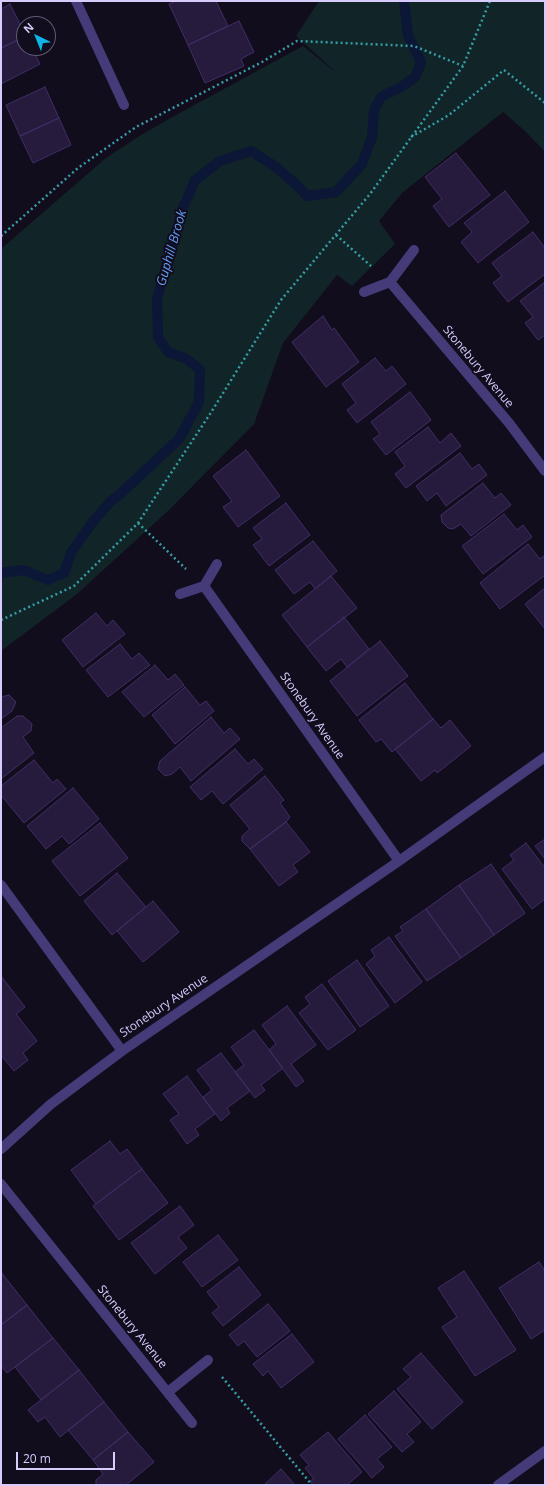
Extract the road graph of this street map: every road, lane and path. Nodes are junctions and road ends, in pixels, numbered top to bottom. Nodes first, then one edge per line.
1 (76, 1) edge
2 (490, 1) edge
3 (463, 66) junction
4 (545, 103) edge
5 (124, 105) dead end
6 (409, 138) junction
7 (336, 235) junction
8 (1, 236) edge
9 (414, 250) dead end
10 (390, 282) junction
11 (364, 292) dead end
12 (545, 471) edge
13 (138, 523) junction
14 (217, 564) dead end
15 (204, 586) junction
16 (180, 594) dead end
17 (1, 620) edge
18 (545, 757) edge
19 (399, 861) junction
20 (1, 885) edge
21 (122, 1051) junction
22 (1, 1149) edge
23 (1, 1184) edge
24 (208, 1360) joint
25 (168, 1392) junction
26 (192, 1423) dead end
27 (545, 1451) edge
28 (312, 1485) edge
29 (498, 1485) edge

1 - 5 street
2 - 3 path
3 - 6 path
3 - 8 path
4 - 6 path
6 - 7 path
7 - 10 path
7 - 13 path
9 - 10 street
10 - 11 street
10 - 12 street, Stonebury Avenue
13 - 15 path
13 - 17 path
14 - 15 street
15 - 16 street
15 - 19 street, Stonebury Avenue
18 - 19 street, Stonebury Avenue
19 - 21 street, Stonebury Avenue
20 - 21 street, Stonebury Avenue
21 - 22 street, Stonebury Avenue
23 - 25 street, Stonebury Avenue
24 - 25 street
24 - 28 path
25 - 26 street, Stonebury Avenue
27 - 29 street

